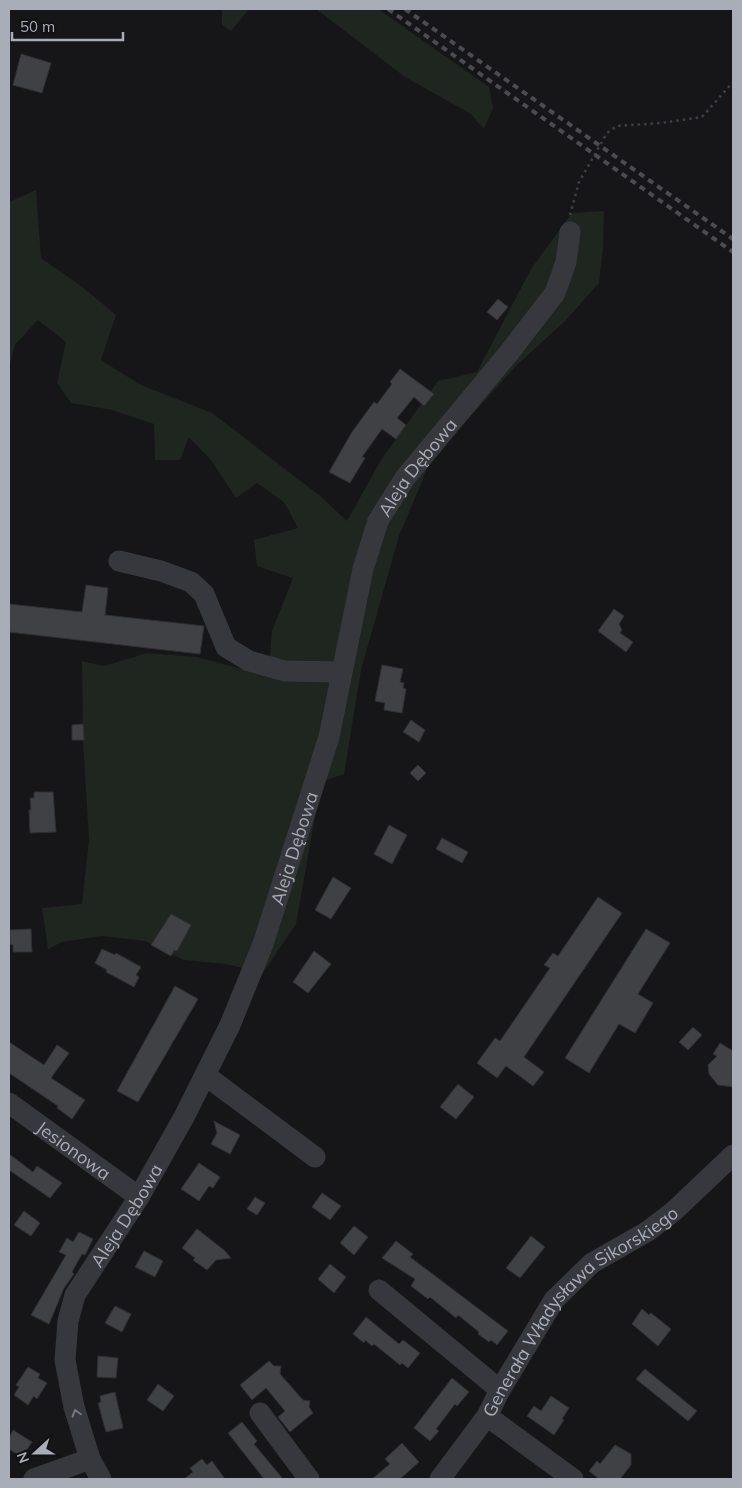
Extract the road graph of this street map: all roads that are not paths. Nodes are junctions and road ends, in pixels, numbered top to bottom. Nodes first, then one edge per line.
1 (570, 232) road end
2 (119, 561) dead end
3 (340, 672) junction
4 (205, 1075) junction
5 (9, 1103) edge
6 (733, 1155) edge
7 (315, 1156) dead end
8 (139, 1197) junction
9 (379, 1290) dead end
10 (500, 1390) junction
11 (260, 1413) dead end
12 (487, 1416) junction
13 (90, 1459) junction
14 (34, 1479) edge
15 (101, 1479) edge
16 (310, 1479) edge
17 (440, 1479) edge
18 (573, 1479) edge

1 - 3 street, Aleja Dębowa
2 - 3 street
3 - 4 street, Aleja Dębowa
4 - 7 street
4 - 8 street, Aleja Dębowa
5 - 8 street, Jesionowa
6 - 10 street, Generała Władysława Sikorskiego
13 -> 8 street, Aleja Dębowa
9 - 10 street
10 - 12 street, Generała Władysława Sikorskiego
11 - 16 street
12 - 17 street, Generała Władysława Sikorskiego
12 - 18 street
13 - 14 street
13 - 15 street, Aleja Dębowa

